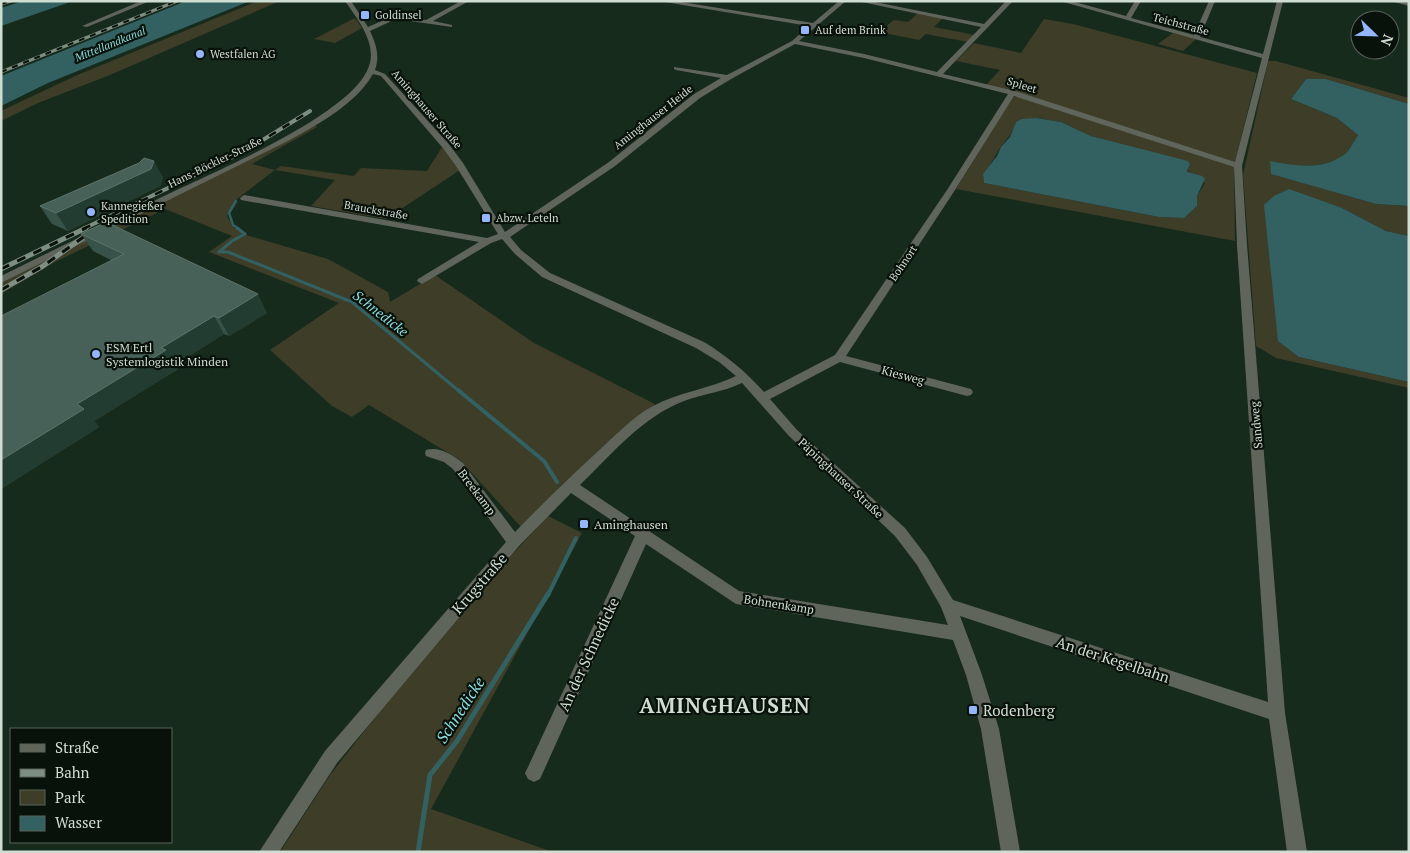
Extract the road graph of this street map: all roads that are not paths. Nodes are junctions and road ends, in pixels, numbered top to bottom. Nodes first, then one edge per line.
1 (147, 1) edge
2 (348, 1) edge
3 (466, 1) edge
4 (662, 1) edge
5 (843, 1) edge
6 (860, 1) edge
7 (1010, 1) edge
8 (1063, 1) edge
9 (1138, 1) edge
10 (1212, 1) edge
11 (1280, 1) edge
12 (1396, 1) edge
13 (1409, 4) edge
14 (730, 6) dead end
15 (724, 11) junction
16 (1127, 19) junction
17 (427, 22) junction
18 (814, 25) junction
19 (85, 26) dead end
20 (450, 26) dead end
21 (985, 26) junction
22 (367, 30) junction
23 (1196, 38) junction
24 (794, 42) junction
25 (1264, 57) junction
26 (676, 68) dead end
27 (370, 72) junction
28 (939, 74) junction
29 (728, 77) junction
30 (1012, 93) junction
31 (1238, 166) junction
32 (244, 198) dead end
33 (502, 236) junction
34 (488, 241) junction
35 (1, 280) edge
36 (422, 281) dead end
37 (839, 358) junction
38 (744, 377) junction
39 (967, 392) dead end
40 (762, 398) junction
41 (431, 453) dead end
42 (570, 486) junction
43 (643, 535) junction
44 (514, 542) junction
45 (948, 605) junction
46 (959, 634) junction
47 (1277, 713) junction
48 (534, 773) dead end
49 (268, 852) edge
50 (1011, 852) edge
51 (1296, 852) edge

1 - 19 street
2 - 22 street, Aminghauser Straße
3 - 17 street
4 - 15 street
5 - 18 street, Aminghauser Heide
6 - 21 street
7 - 21 street
8 - 16 street, Teichstraße
9 - 16 street
10 - 23 street
11 - 25 street, Sandweg
12 - 13 street
14 - 15 street
15 - 18 street
16 - 23 street, Teichstraße
17 - 20 street
17 - 22 street
18 - 24 street, Aminghauser Heide
21 - 28 street
22 - 27 street, Aminghauser Straße
23 - 25 street, Teichstraße
24 - 28 street, Spleet
24 - 29 street, Aminghauser Heide
25 - 31 street, Sandweg
26 - 29 street
27 - 33 street, Aminghauser Straße
27 - 35 street, Hans-Böckler-Straße
28 - 30 street, Spleet
29 - 33 street, Aminghauser Heide
30 - 31 street, Spleet
30 - 37 street, Bohnort
31 - 47 street, Sandweg
32 - 34 street, Brauckstraße
33 - 34 street, Brauckstraße
33 - 38 street, Päpinghauser Straße
34 - 36 street
37 - 39 street, Kiesweg
37 - 40 street, Bohnort
38 - 40 street, Päpinghauser Straße
38 - 42 street, Krugstraße
40 - 45 street, Päpinghauser Straße
41 - 44 street, Breekamp
42 - 43 street, Bohnenkamp
42 - 44 street, Krugstraße
43 - 46 street, Bohnenkamp
43 - 48 street, An der Schnedicke
44 - 49 street, Krugstraße
45 - 46 street, Päpinghauser Straße
45 - 47 street, An der Kegelbahn
46 - 50 street, Päpinghauser Straße
47 - 51 street, Sandweg

